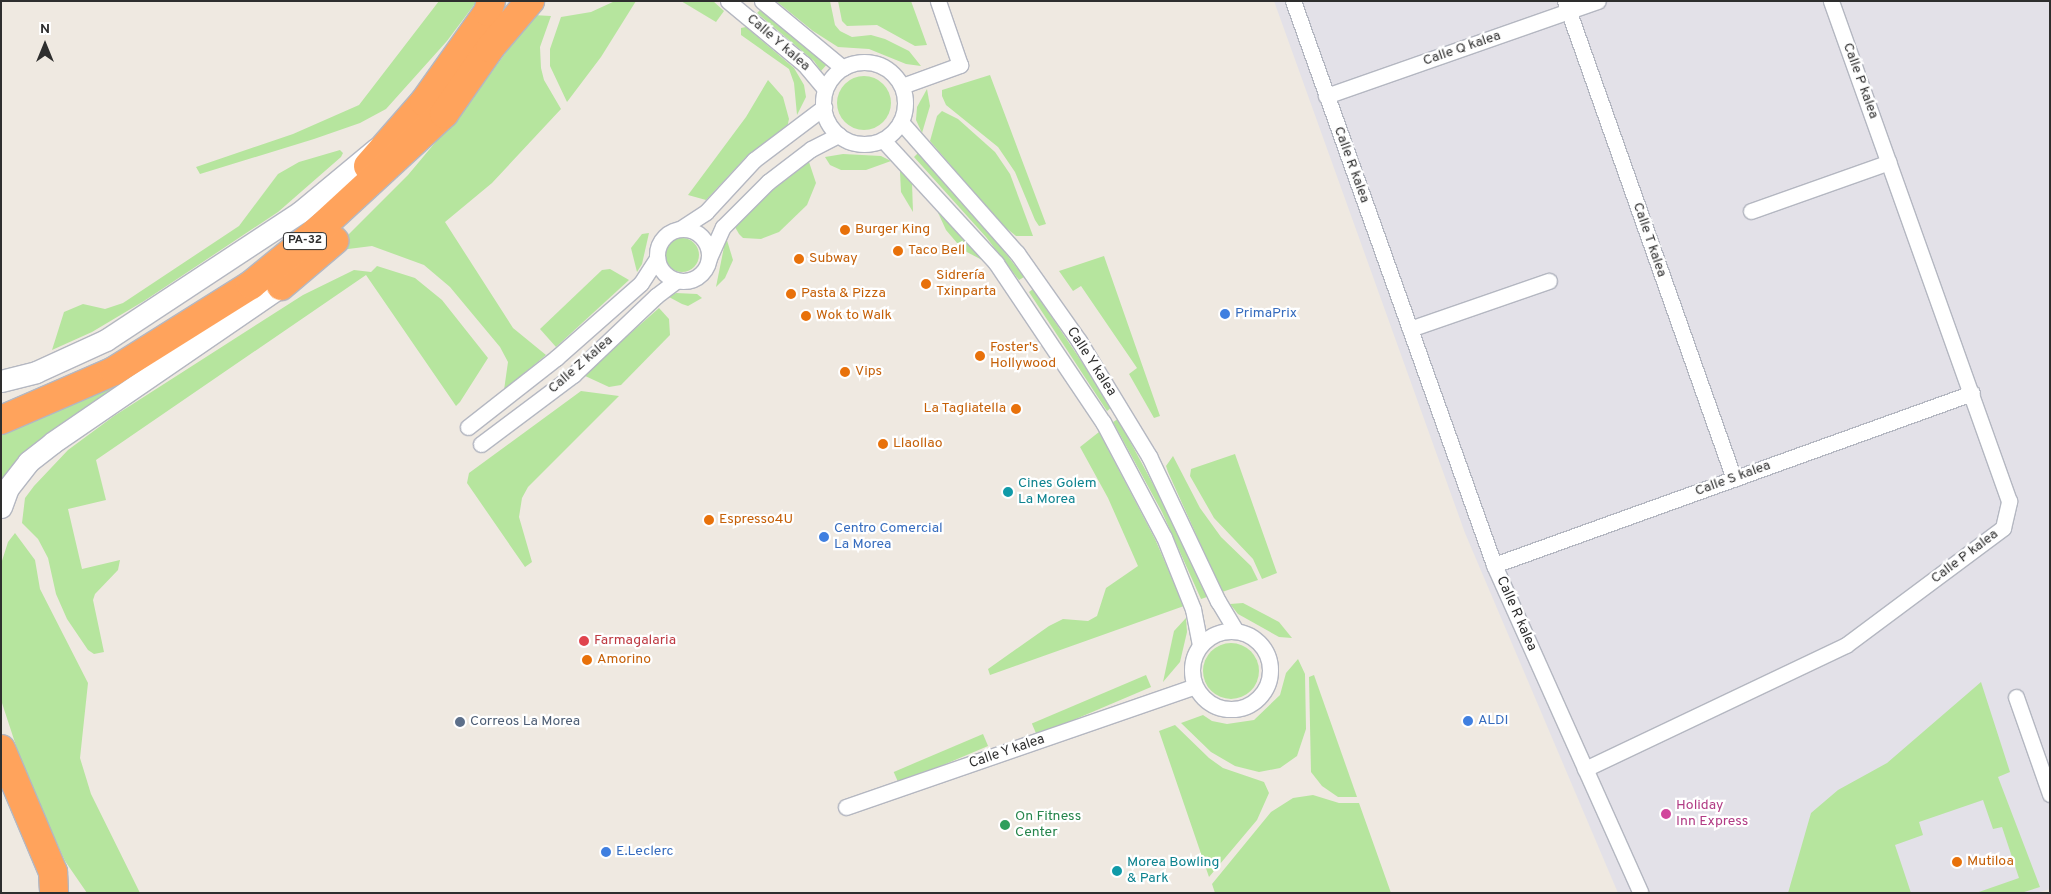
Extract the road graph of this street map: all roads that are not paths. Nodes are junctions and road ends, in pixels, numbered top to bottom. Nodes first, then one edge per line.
1 (491, 1) edge
2 (530, 1) edge
3 (728, 1) edge
4 (762, 1) edge
5 (938, 1) edge
6 (1293, 1) edge
7 (1598, 1) edge
8 (1831, 1) edge
9 (1567, 6) edge
10 (843, 68) junction
11 (902, 86) junction
12 (824, 88) junction
13 (1326, 96) junction
14 (824, 108) junction
15 (444, 114) junction
16 (901, 122) junction
17 (839, 135) junction
18 (393, 137) junction
19 (883, 140) junction
20 (1889, 162) junction
21 (1751, 211) dead end
22 (680, 229) junction
23 (657, 258) junction
24 (709, 258) junction
25 (677, 280) junction
26 (1549, 281) dead end
27 (282, 286) joint
28 (1410, 329) junction
29 (1, 381) edge
30 (1972, 393) junction
31 (1, 408) edge
32 (1, 420) edge
33 (468, 427) dead end
34 (481, 444) dead end
35 (1734, 479) junction
36 (1, 507) edge
37 (1494, 565) junction
38 (1236, 631) junction
39 (1200, 645) junction
40 (1195, 686) junction
41 (2016, 697) dead end
42 (1, 749) edge
43 (1585, 769) junction
44 (1, 787) edge
45 (2050, 794) edge
46 (846, 807) dead end
47 (1640, 892) edge
48 (50, 893) edge
49 (54, 893) edge

1 - 18 highway, PA-32
2 - 15 highway, PA-32
3 - 12 street, Calle Y kalea
4 - 10 street, Calle Y kalea
5 - 11 street
6 - 13 street, Calle R kalea
7 - 9 street, Calle Q kalea
8 - 20 street, Calle P kalea
9 - 13 street, Calle Q kalea
9 - 35 street, Calle T kalea
10 - 11 street
10 - 12 street
11 - 16 street
12 - 14 street
13 - 28 street, Calle R kalea
14 - 17 street
14 - 22 street
15 - 27 highway
15 - 32 highway, PA-32
16 - 19 street
16 - 38 street, Calle Y kalea
17 - 19 street
17 - 24 street
18 - 29 street
18 - 31 highway, PA-32
19 - 39 street, Calle Y kalea
20 - 21 street
20 - 30 street, Calle P kalea
22 - 23 street
22 - 24 street
23 - 25 street
23 - 33 street, Calle Z kalea
24 - 25 street
25 - 34 street, Calle Z kalea
26 - 28 street
27 - 36 street
28 - 37 street, Calle R kalea
30 - 35 street, Calle S kalea
30 - 43 street, Calle P kalea
35 - 37 street, Calle S kalea
37 - 43 street, Calle R kalea
38 - 39 street
38 - 40 street
39 - 40 street
40 - 46 street, Calle Y kalea
41 - 45 street
42 - 49 highway
43 - 47 street, Calle R kalea
44 - 48 highway

